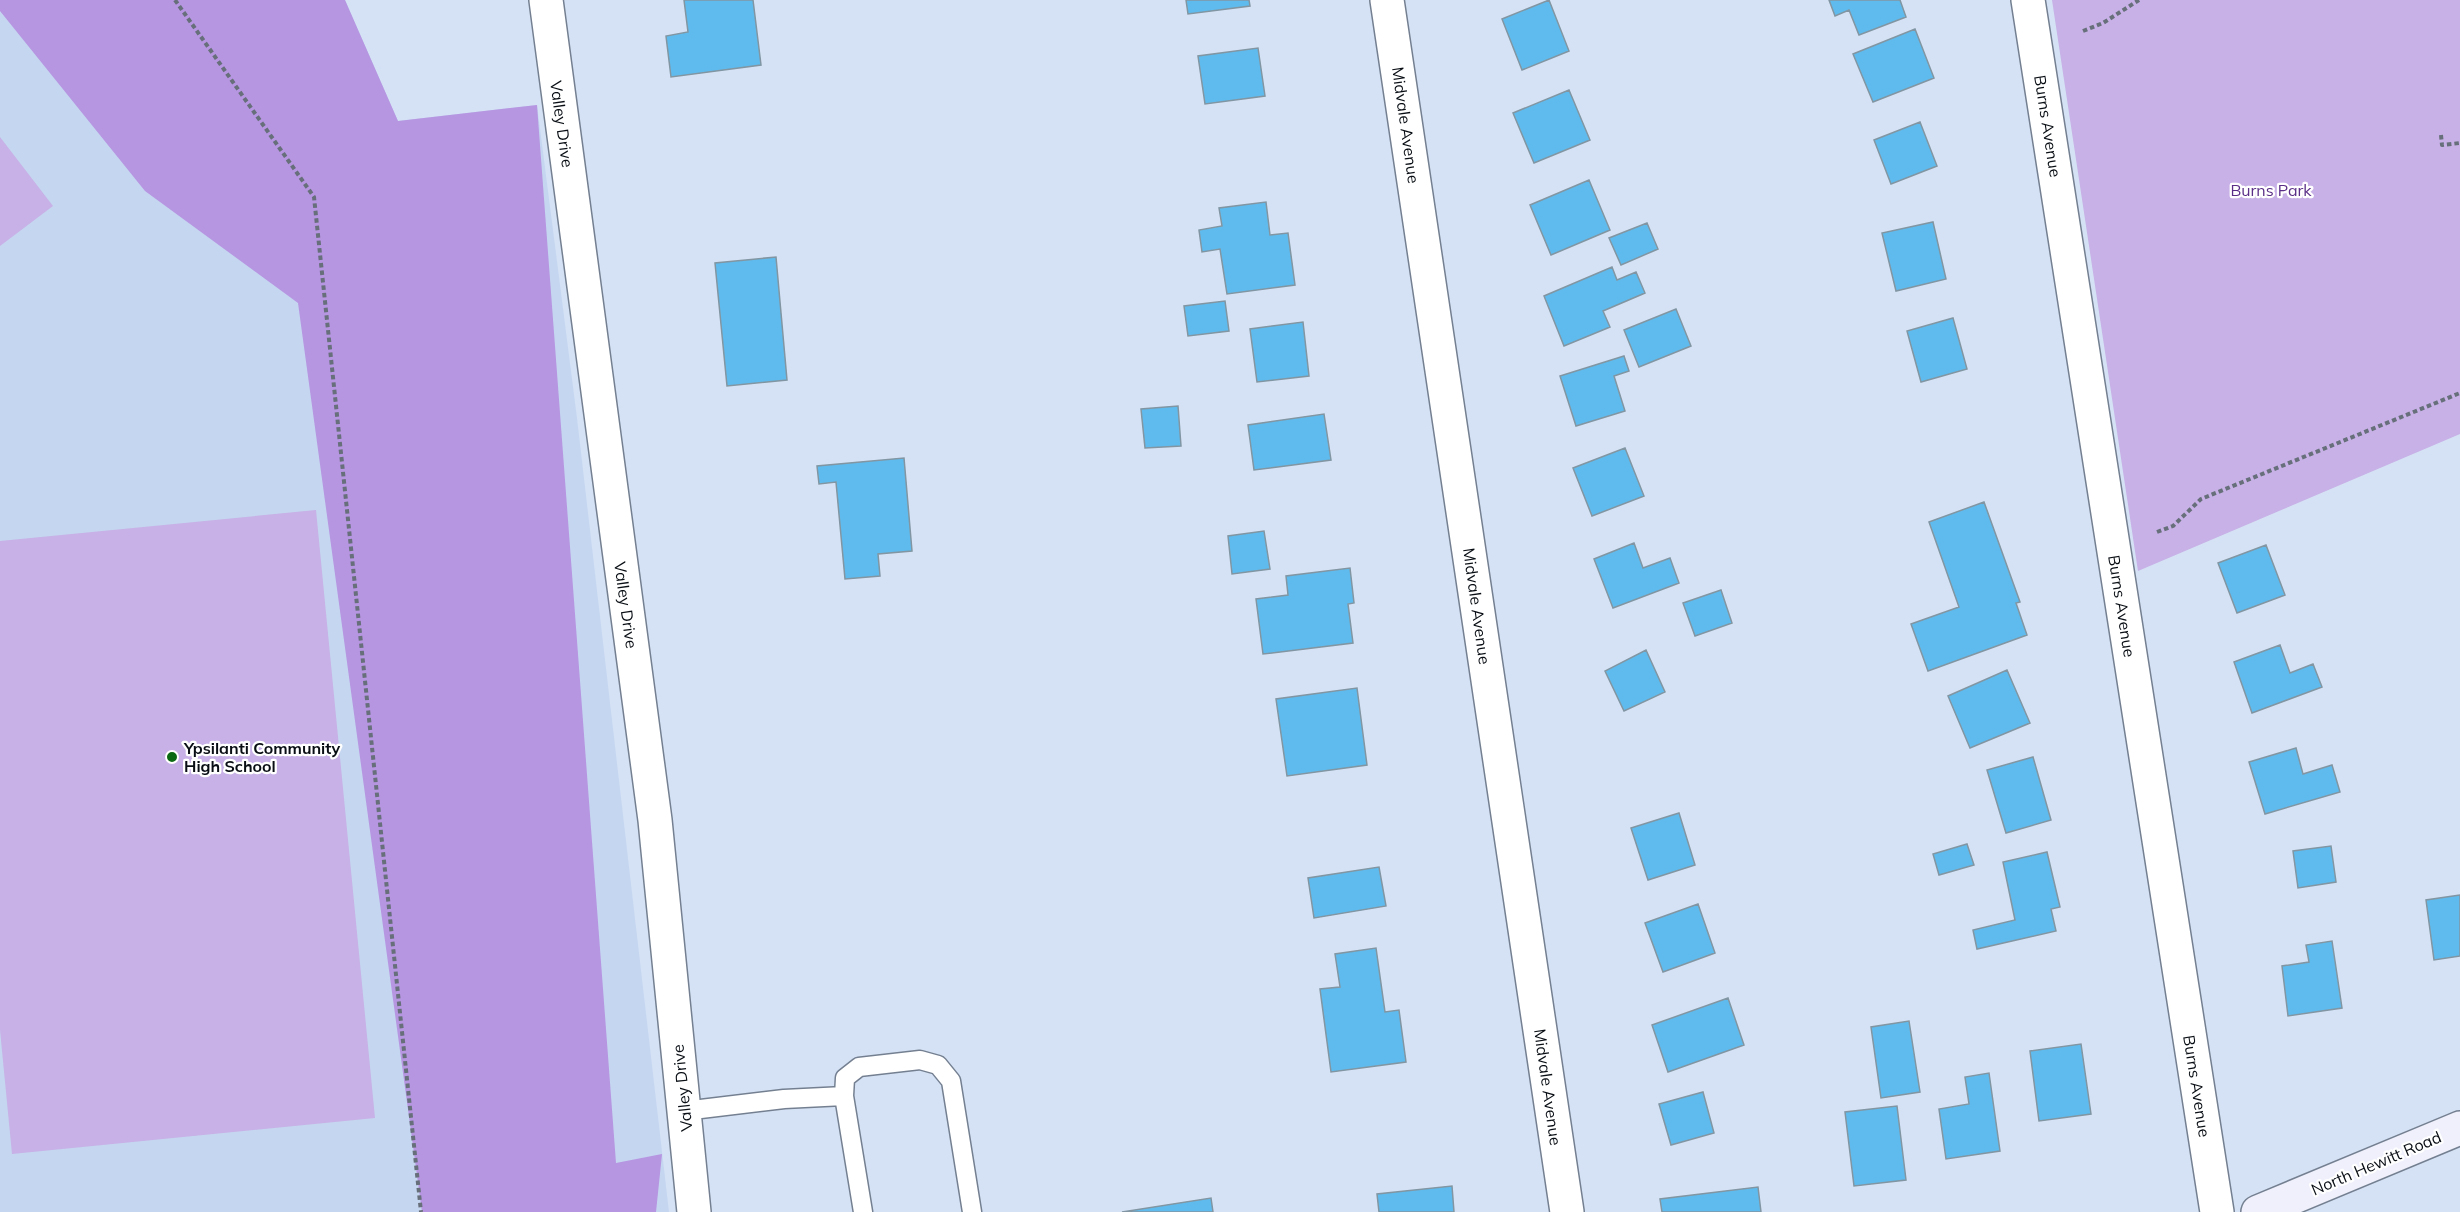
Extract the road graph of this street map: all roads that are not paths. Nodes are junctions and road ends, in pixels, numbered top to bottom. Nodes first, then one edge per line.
1 (546, 0) edge
2 (1387, 0) edge
3 (2028, 0) edge
4 (844, 1096) junction
5 (684, 1111) junction
6 (2460, 1128) edge
7 (694, 1212) edge
8 (863, 1212) edge
9 (972, 1212) edge
10 (1567, 1212) edge
11 (2217, 1212) edge
12 (2258, 1212) edge

1 - 5 street, Valley Drive
2 - 10 street, Midvale Avenue
3 - 11 street, Burns Avenue
4 - 5 lane
4 - 8 lane
4 - 9 lane
5 - 7 street, Valley Drive
6 - 12 main road, North Hewitt Road

